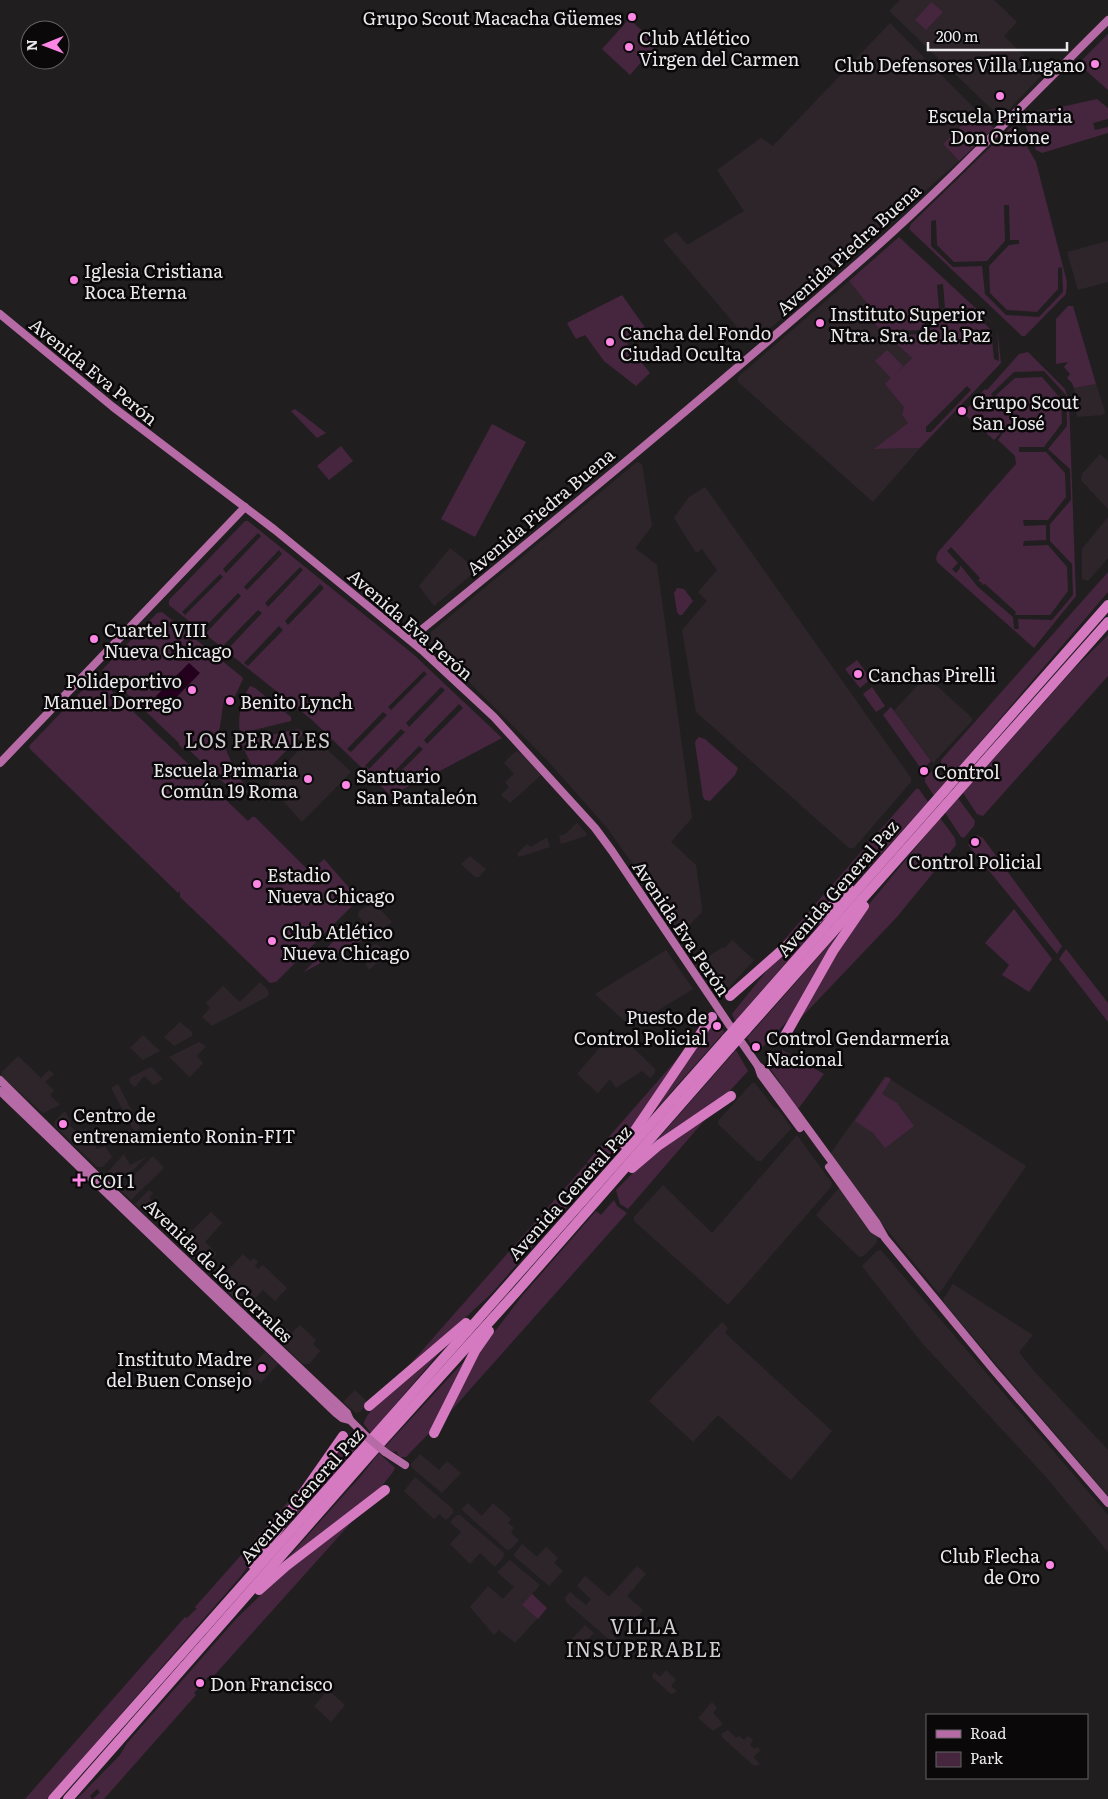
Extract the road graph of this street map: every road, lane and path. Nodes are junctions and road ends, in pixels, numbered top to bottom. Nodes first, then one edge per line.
1 (1108, 20) edge
2 (0, 314) edge
3 (245, 507) junction
4 (1108, 598) edge
5 (1108, 605) edge
6 (1108, 622) edge
7 (1108, 631) edge
8 (1080, 636) junction
9 (410, 639) junction
10 (1074, 660) junction
11 (0, 763) edge
12 (958, 784) junction
13 (932, 813) junction
14 (908, 848) junction
15 (883, 862) junction
16 (730, 996) dead end
17 (712, 1017) dead end
18 (730, 1026) dead end
19 (744, 1026) junction
20 (782, 1041) dead end
21 (742, 1043) dead end
22 (0, 1080) edge
23 (0, 1091) edge
24 (731, 1096) dead end
25 (599, 1190) junction
26 (514, 1277) junction
27 (520, 1289) junction
28 (369, 1406) dead end
29 (350, 1420) junction
30 (434, 1433) dead end
31 (343, 1436) dead end
32 (405, 1465) dead end
33 (385, 1490) dead end
34 (1108, 1502) edge
35 (219, 1612) junction
36 (230, 1616) junction
37 (53, 1799) edge
38 (68, 1799) edge

1 - 9 main road, Avenida Piedra Buena
2 - 3 main road, Avenida Eva Perón
3 - 9 main road, Avenida Eva Perón
3 - 11 main road
4 - 8 highway
5 - 8 highway, Avenida General Paz
6 - 10 highway, Avenida General Paz
7 - 10 highway
8 - 12 highway, Avenida General Paz
9 - 18 main road, Avenida Eva Perón
10 - 12 highway, Avenida General Paz
12 - 13 highway, Avenida General Paz
13 - 14 highway, Avenida General Paz
13 - 15 highway, Avenida General Paz
14 - 19 highway, Avenida General Paz
14 - 20 highway
15 - 16 highway
15 - 19 highway, Avenida General Paz
17 - 25 highway
19 - 25 highway, Avenida General Paz, bridge
21 - 34 main road
22 - 29 main road, Avenida de los Corrales
23 - 29 main road, Avenida de los Corrales
24 - 25 highway
25 - 26 highway, Avenida General Paz
25 - 27 highway, Avenida General Paz
26 - 28 highway
26 - 35 highway, Avenida General Paz
27 - 30 highway
27 - 36 highway, Avenida General Paz
29 - 32 main road, Avenida de los Corrales, bridge
31 - 35 highway
33 - 36 highway
35 - 37 highway, Avenida General Paz
36 - 38 highway, Avenida General Paz

